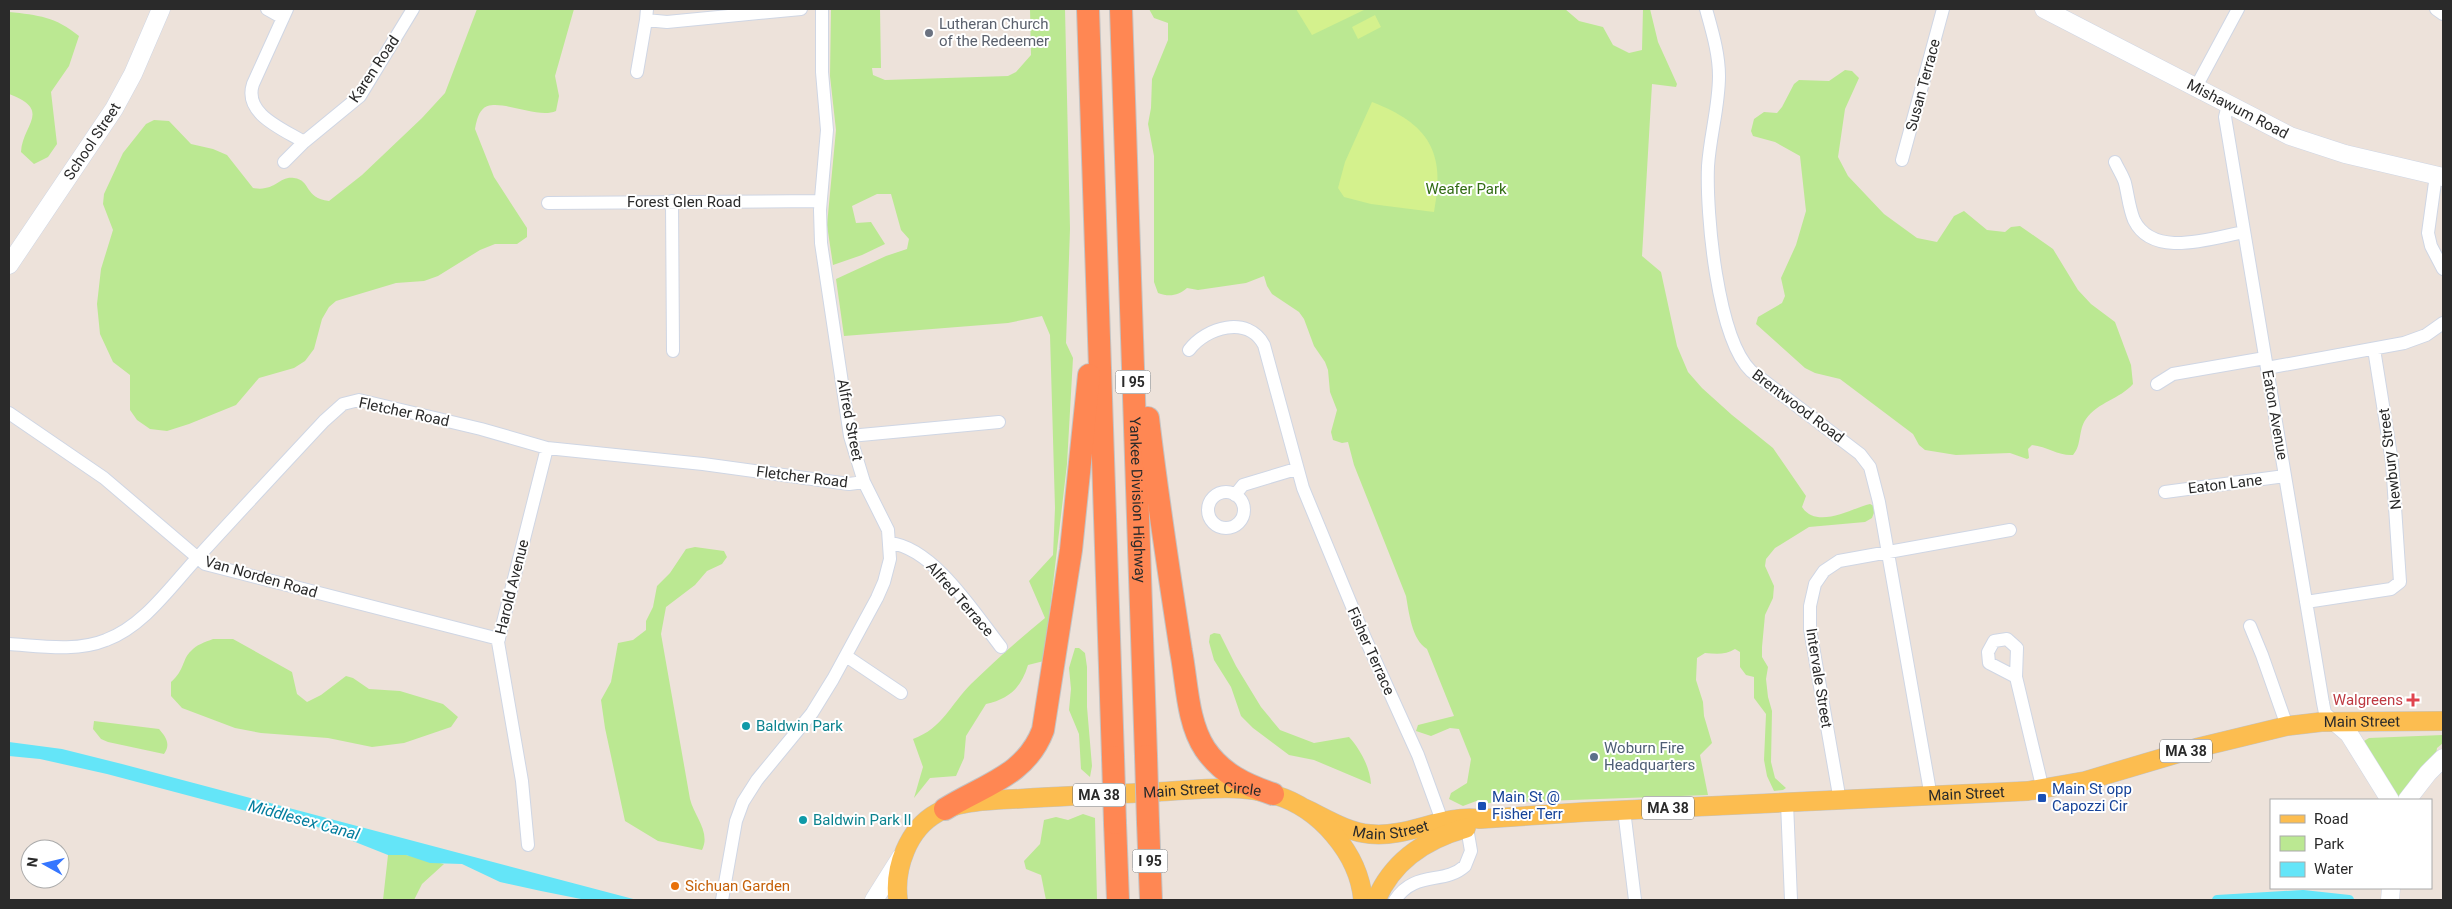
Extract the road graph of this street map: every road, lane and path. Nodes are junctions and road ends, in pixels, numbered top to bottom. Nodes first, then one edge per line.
1 (161, 9) edge
2 (267, 9) edge
3 (413, 9) edge
4 (801, 9) edge
5 (822, 9) edge
6 (1088, 9) edge
7 (1121, 9) edge
8 (1706, 9) edge
9 (1943, 9) edge
10 (2044, 9) edge
11 (2238, 9) edge
12 (2436, 9) edge
13 (285, 13) edge
14 (646, 14) edge
15 (2443, 14) edge
16 (637, 72) dead end
17 (2196, 87) junction
18 (2228, 105) junction
19 (304, 142) junction
20 (1902, 160) dead end
21 (284, 162) dead end
22 (2115, 162) dead end
23 (2440, 176) edge
24 (672, 201) junction
25 (820, 202) junction
26 (548, 203) dead end
27 (2244, 232) junction
28 (1130, 264) junction
29 (9, 265) edge
30 (2443, 269) edge
31 (1097, 274) junction
32 (2443, 323) edge
33 (2374, 349) junction
34 (1189, 350) dead end
35 (673, 352) dead end
36 (2266, 363) junction
37 (2157, 384) dead end
38 (9, 413) edge
39 (999, 422) dead end
40 (850, 436) junction
41 (547, 448) junction
42 (1296, 469) junction
43 (2285, 476) junction
44 (864, 482) junction
45 (2165, 492) dead end
46 (1235, 494) dead end
47 (2010, 530) dead end
48 (890, 543) junction
49 (1888, 554) junction
50 (197, 558) junction
51 (2306, 602) junction
52 (2250, 626) dead end
53 (499, 639) junction
54 (9, 644) edge
55 (1001, 647) dead end
56 (846, 656) junction
57 (2016, 677) dead end
58 (901, 693) dead end
59 (2443, 720) edge
60 (2335, 722) junction
61 (2286, 726) junction
62 (2443, 758) edge
63 (2043, 790) junction
64 (1274, 794) junction
65 (1931, 797) junction
66 (2389, 799) edge
67 (2408, 799) edge
68 (1840, 801) junction
69 (1786, 803) junction
70 (945, 809) junction
71 (1306, 809) junction
72 (1624, 810) junction
73 (1471, 821) junction
74 (1444, 828) junction
75 (528, 845) dead end
76 (906, 847) junction
77 (722, 900) edge
78 (874, 900) edge
79 (898, 900) edge
80 (1118, 900) edge
81 (1151, 900) edge
82 (1363, 900) edge
83 (1376, 900) edge
84 (1394, 900) edge
85 (1635, 900) edge
86 (1791, 900) edge

1 - 29 main road, School Street
2 - 13 street
3 - 19 street, Karen Road
4 - 14 street
5 - 25 street, Alfred Street
6 - 31 highway, I 95
7 - 28 highway, Yankee Division Highway / I 95
8 - 49 street, Brentwood Road
9 - 20 street, Susan Terrace
10 - 17 main road, Mishawum Road
11 - 17 street
12 - 15 street
13 - 19 street
14 - 16 street
17 - 18 main road, Mishawum Road
18 - 23 main road, Mishawum Road
18 - 27 street, Eaton Avenue
19 - 21 street, Karen Road
22 - 27 street
23 - 30 street
24 - 25 street, Forest Glen Road
24 - 26 street, Forest Glen Road
24 - 35 street
25 - 40 street, Alfred Street
27 - 36 street, Eaton Avenue
28 - 64 highway
28 - 81 highway, Yankee Division Highway / I 95, bridge
31 - 70 highway
31 - 80 highway, I 95, bridge
32 - 33 street
33 - 36 street
33 - 51 street, Newbury Street
34 - 42 street, Fisher Terrace
36 - 37 street
36 - 43 street, Eaton Avenue
38 - 50 street, Van Norden Road
39 - 40 street
40 - 44 street, Alfred Street
41 - 44 street, Fletcher Road
41 - 50 street, Fletcher Road
41 - 53 street, Harold Avenue
42 - 46 street
42 - 74 street, Fisher Terrace
43 - 45 street, Eaton Lane
43 - 51 street, Eaton Avenue
44 - 48 street, Alfred Street
47 - 49 street, Intervale Street
48 - 55 street, Alfred Terrace
48 - 56 street, Alfred Street
49 - 65 street, Brentwood Road
49 - 68 street, Intervale Street
50 - 53 street, Van Norden Road
50 - 54 street, Fletcher Road
51 - 60 street, Eaton Avenue
52 - 61 street
53 - 75 street, Harold Avenue
56 - 58 street
56 - 77 street, Alfred Street
57 - 63 street
59 - 60 main road, Main Street / MA 38
60 - 61 main road, Main Street / MA 38
60 - 66 main road
61 - 63 main road, Main Street / MA 38
62 - 67 main road
63 - 65 main road, Main Street / MA 38
64 - 70 main road, Main Street Circle / MA 38
64 - 71 main road, Main Street Circle / MA 38
65 - 68 main road, Main Street / MA 38
68 - 69 main road, Main Street / MA 38
69 - 72 main road, Main Street / MA 38
69 - 86 street
70 - 76 main road, Main Street Circle / MA 38
71 - 74 main road, Main Street / MA 38
71 - 82 main road, Main Street Circle
72 - 73 main road, Main Street / MA 38
72 - 85 street
73 - 74 main road, Main Street / MA 38
73 - 84 street
74 - 83 main road, Main Street / MA 38
76 - 78 main road, MA 38
76 - 79 main road, Main Street Circle

